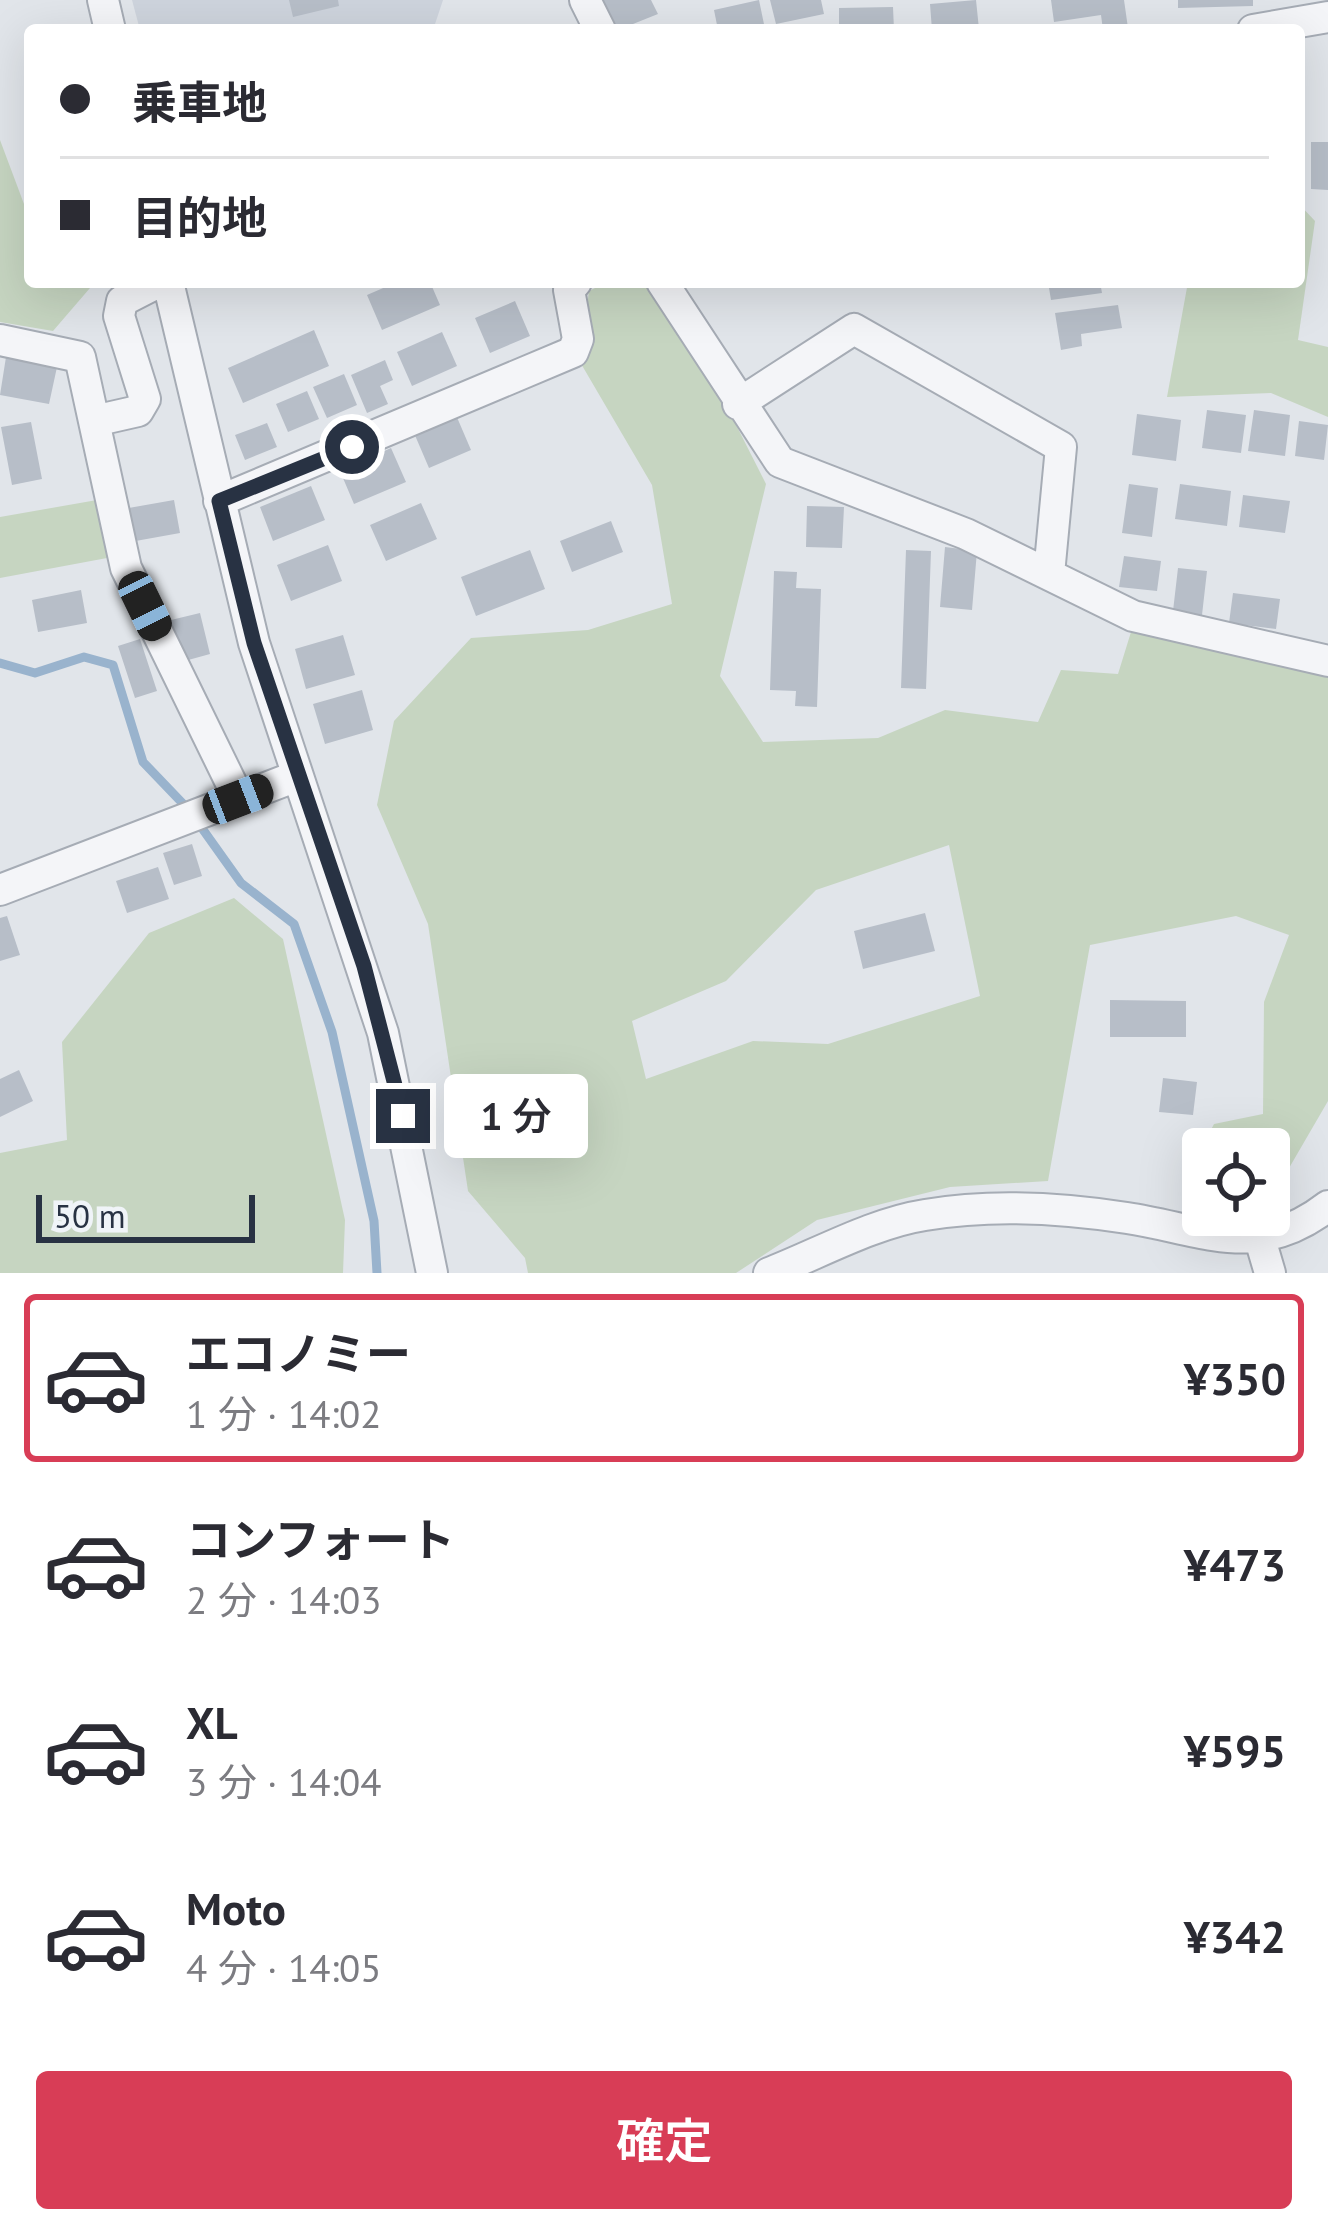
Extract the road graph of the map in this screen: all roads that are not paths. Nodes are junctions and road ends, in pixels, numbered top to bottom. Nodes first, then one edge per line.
1 (1328, 17) edge
2 (1288, 24) edge
3 (151, 288) edge
4 (166, 288) edge
5 (571, 288) edge
6 (666, 288) edge
7 (0, 340) edge
8 (738, 404) junction
9 (94, 421) junction
10 (219, 501) junction
11 (1049, 574) junction
12 (1328, 661) edge
13 (298, 776) junction
14 (238, 799) junction
15 (0, 890) edge
16 (1328, 1206) edge
17 (1260, 1240) junction
18 (432, 1273) edge
19 (769, 1273) edge
20 (1270, 1273) edge

1 - 2 street
3 - 9 street
4 - 10 street
5 - 10 street
6 - 8 street
7 - 9 street
8 - 11 street
8 - 11 street
9 - 14 street
10 - 13 street
11 - 12 street
13 - 14 street
13 - 18 street
14 - 15 street
16 - 17 street
17 - 19 street
17 - 20 street

